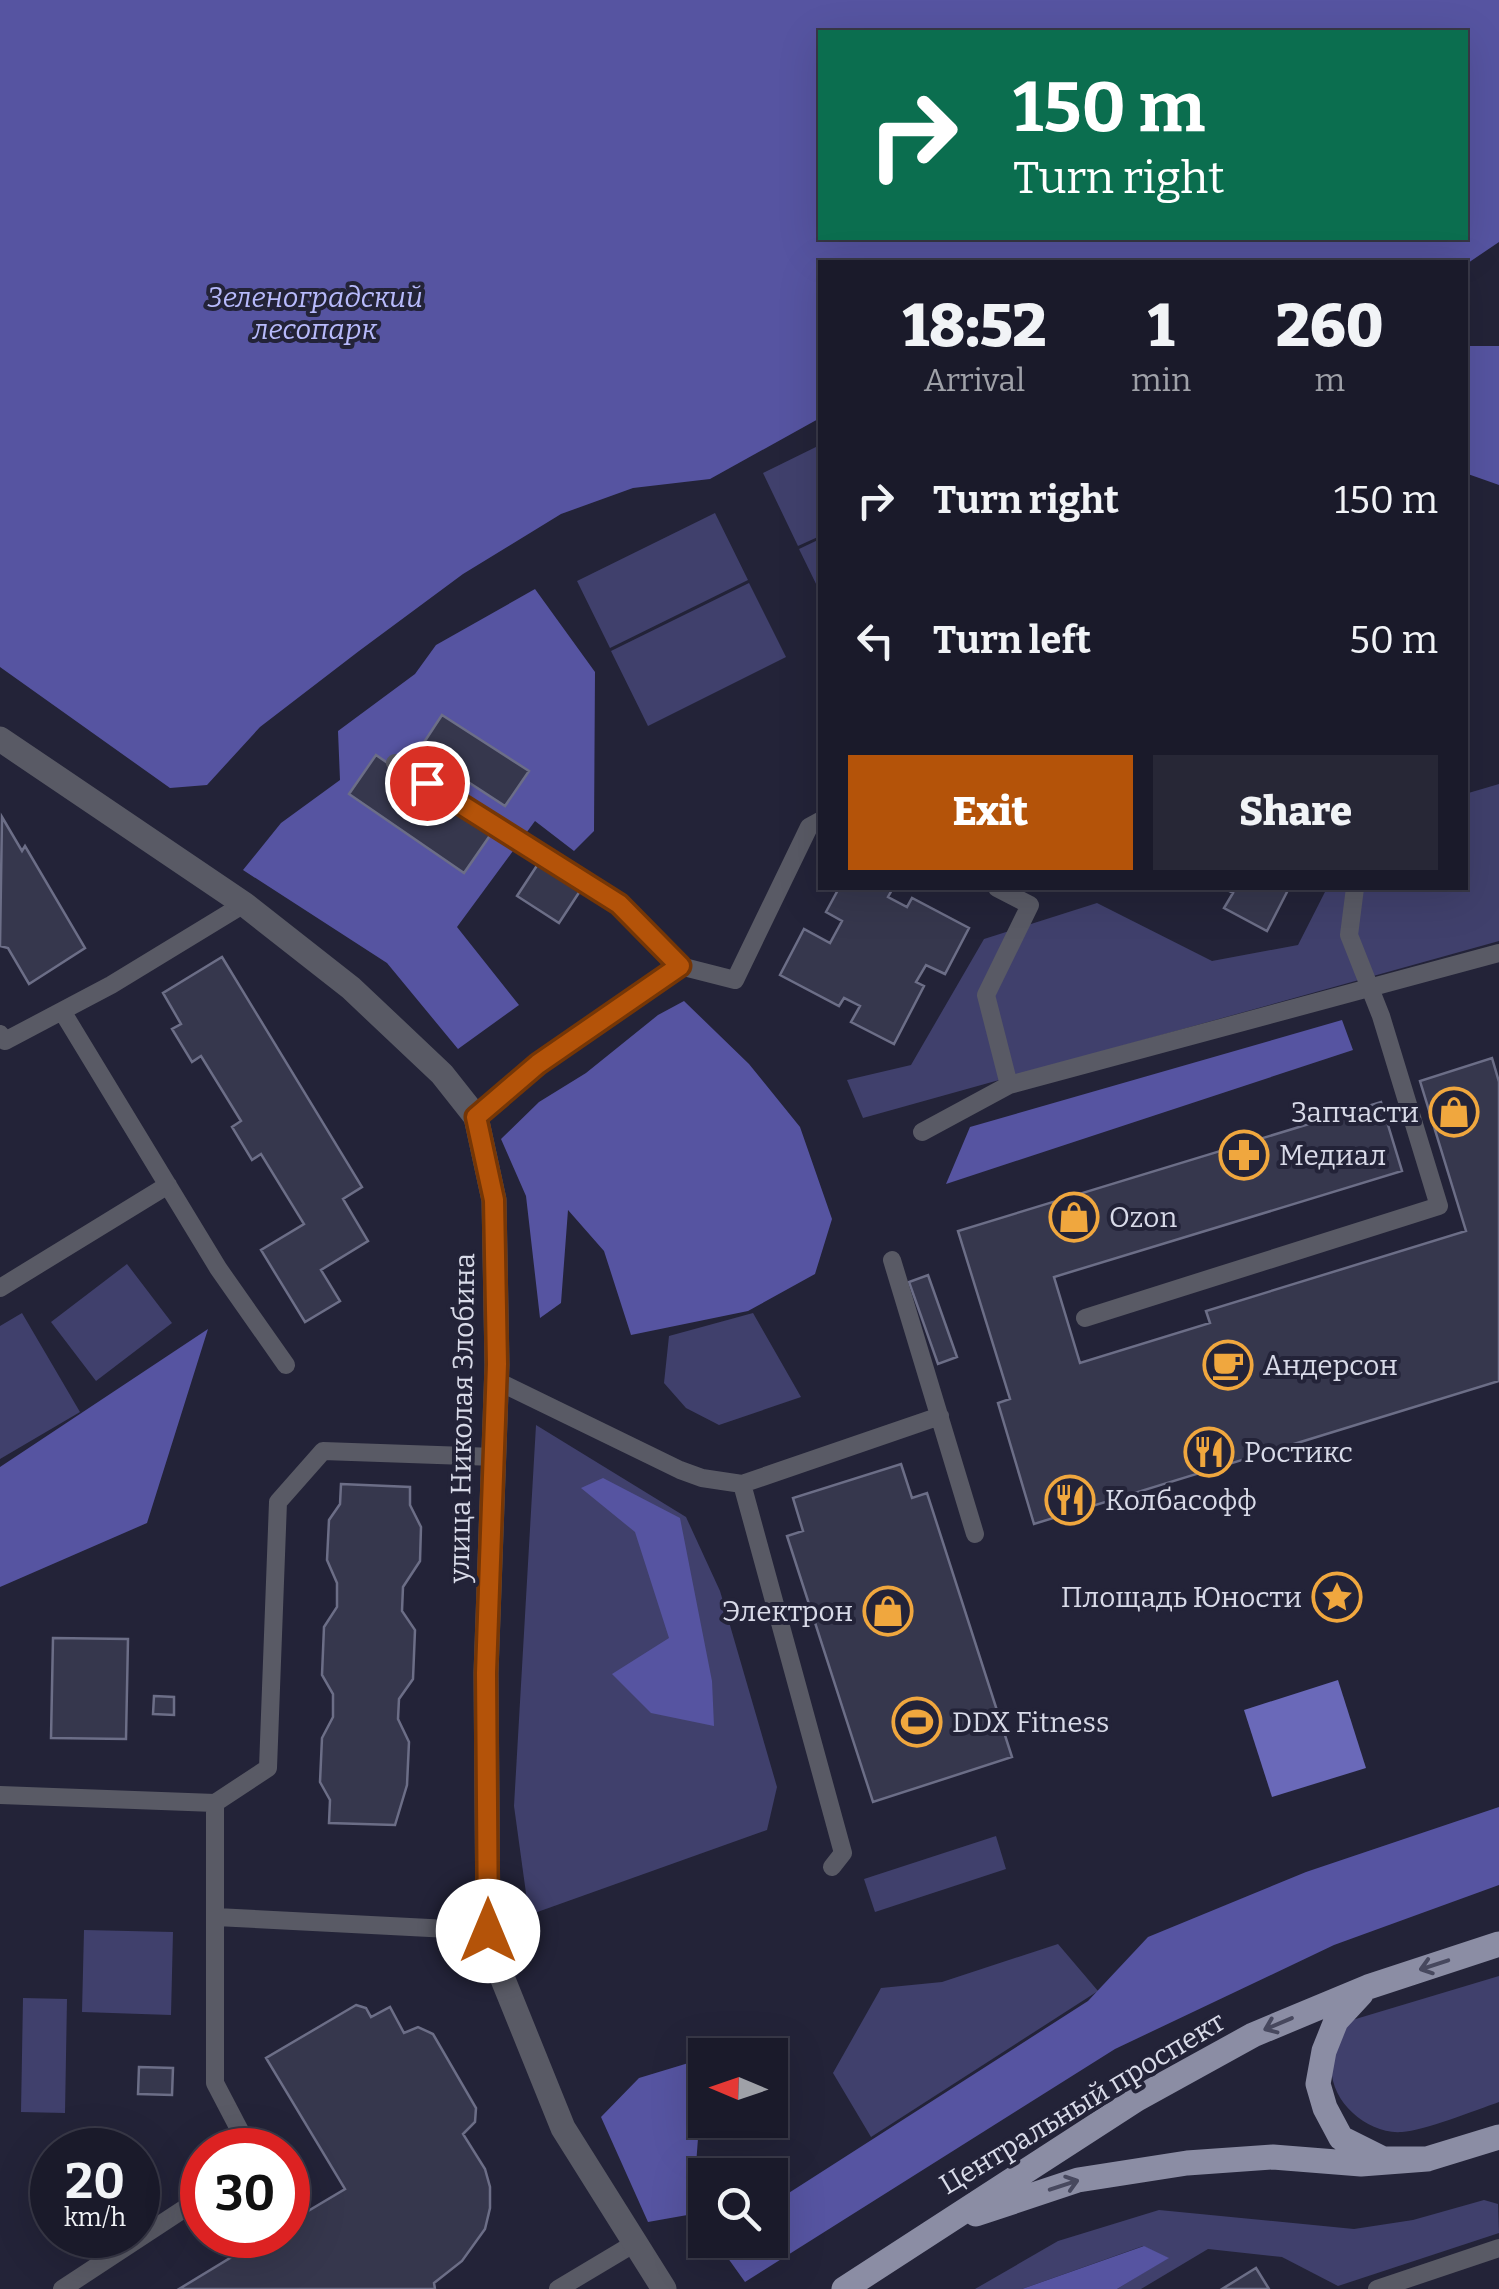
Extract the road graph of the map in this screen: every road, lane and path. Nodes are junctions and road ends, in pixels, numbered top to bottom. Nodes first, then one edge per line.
1 (0, 739) edge
2 (395, 763) dead end
3 (818, 822) edge
4 (1001, 890) edge
5 (1355, 890) edge
6 (244, 904) junction
7 (1499, 952) edge
8 (680, 966) junction
9 (1369, 986) junction
10 (62, 1011) junction
11 (0, 1034) edge
12 (1009, 1085) junction
13 (476, 1117) junction
14 (922, 1132) dead end
15 (168, 1184) junction
16 (892, 1260) dead end
17 (0, 1288) edge
18 (1085, 1318) dead end
19 (286, 1365) dead end
20 (497, 1381) junction
21 (940, 1416) junction
22 (494, 1457) junction
23 (742, 1484) junction
24 (976, 1534) dead end
25 (0, 1795) edge
26 (215, 1803) junction
27 (832, 1867) dead end
28 (216, 1917) junction
29 (488, 1931) junction
30 (1499, 1944) edge
31 (1368, 1987) junction
32 (239, 2128) edge
33 (1498, 2140) edge
34 (1426, 2159) junction
35 (180, 2211) edge
36 (938, 2226) junction
37 (635, 2243) junction
38 (1499, 2248) edge
39 (62, 2289) edge
40 (558, 2289) edge
41 (664, 2289) edge
42 (844, 2289) edge
43 (1378, 2289) edge

1 - 6 street, улица Николая Злобина
2 - 8 lane
3 - 8 lane
4 - 12 lane
5 - 9 lane
6 - 10 lane
6 - 13 street, улица Николая Злобина
7 - 9 lane
8 - 13 lane
9 - 12 lane
9 - 18 lane
10 - 11 lane
10 - 15 lane
12 - 14 lane
13 - 20 street, улица Николая Злобина
15 - 17 lane
15 - 19 lane
16 - 21 lane
20 - 22 street, улица Николая Злобина
20 - 23 lane
21 - 23 lane
21 - 24 lane
22 - 26 lane
22 - 29 street, улица Николая Злобина
23 - 27 lane
25 - 26 lane
26 - 28 lane
28 - 29 lane
28 - 32 lane
29 - 37 street, улица Николая Злобина
30 -> 31 main road, Центральный проспект
31 - 34 main road, Центральный проспект
31 -> 36 main road, Центральный проспект
33 - 34 main road, Центральный проспект
36 -> 34 main road
35 - 39 lane
36 - 42 main road
37 - 40 lane
37 - 41 street, улица Николая Злобина
38 - 43 lane

